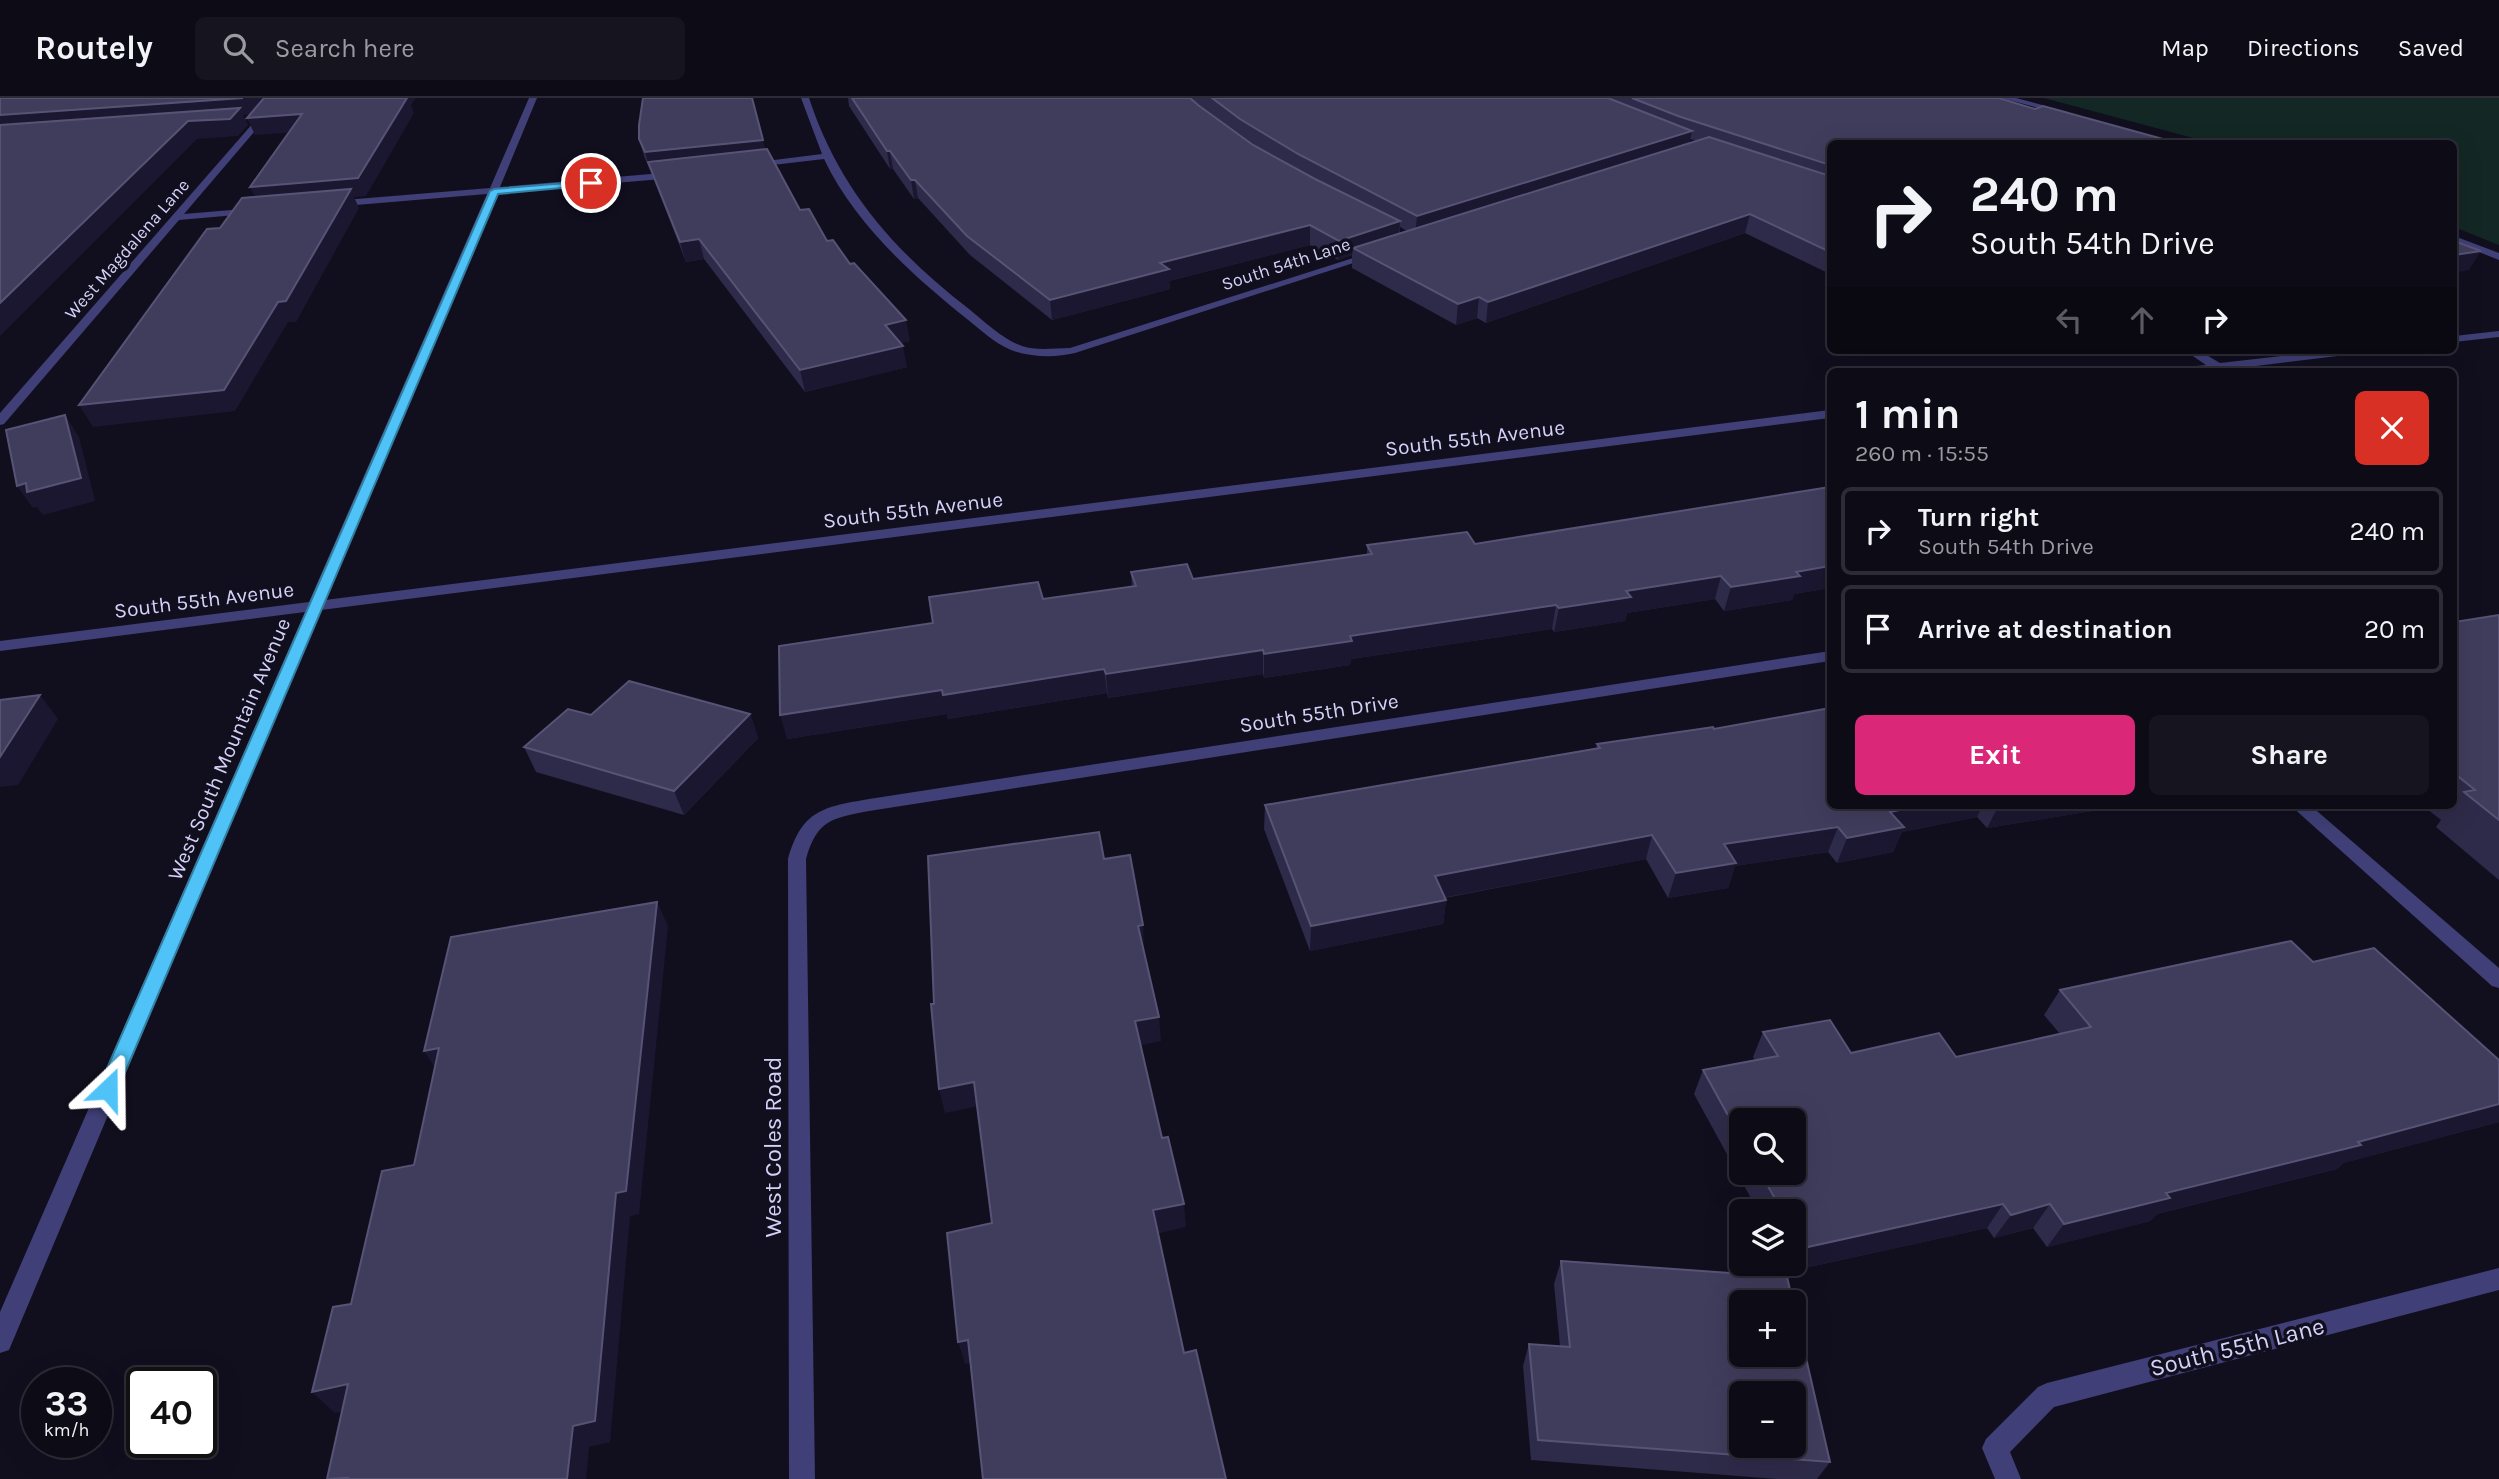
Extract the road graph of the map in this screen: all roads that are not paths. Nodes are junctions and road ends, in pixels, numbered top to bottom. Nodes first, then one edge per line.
1 (279, 98) edge
2 (533, 98) edge
3 (805, 98) edge
4 (2006, 98) edge
5 (2071, 114) edge
6 (261, 119) junction
7 (247, 120) edge
8 (825, 156) junction
9 (738, 167) edge
10 (686, 173) edge
11 (494, 191) junction
12 (316, 206) edge
13 (261, 210) edge
14 (179, 217) junction
15 (2457, 240) edge
16 (1388, 250) edge
17 (2499, 257) edge
18 (2499, 334) edge
19 (2457, 339) edge
20 (2196, 354) edge
21 (2328, 354) edge
22 (2217, 367) junction
23 (2209, 368) edge
24 (1827, 414) edge
25 (0, 421) edge
26 (316, 607) junction
27 (0, 646) edge
28 (1827, 656) edge
29 (2304, 809) edge
30 (816, 820) joint
31 (2499, 980) edge
32 (2499, 1279) edge
33 (0, 1341) edge
34 (802, 1479) edge
35 (2008, 1479) edge

1 - 6 street, West Magdalena Lane
2 - 11 street, West South Mountain Avenue
3 - 8 street
4 - 5 street
6 - 7 street
6 - 14 street, West Magdalena Lane
8 - 9 street
8 - 16 street, South 54th Lane
10 - 11 street
11 - 12 street
11 - 26 street, West South Mountain Avenue
13 - 14 street
14 - 25 street, West Magdalena Lane
15 - 17 street
18 - 19 street
20 - 22 street
21 - 22 street
22 - 23 street
24 - 26 street, South 55th Avenue
26 - 27 street, South 55th Avenue
26 - 33 street, West South Mountain Avenue
28 - 30 street, South 55th Drive
29 - 31 street
30 - 34 street, West Coles Road
32 - 35 street, South 55th Lane

